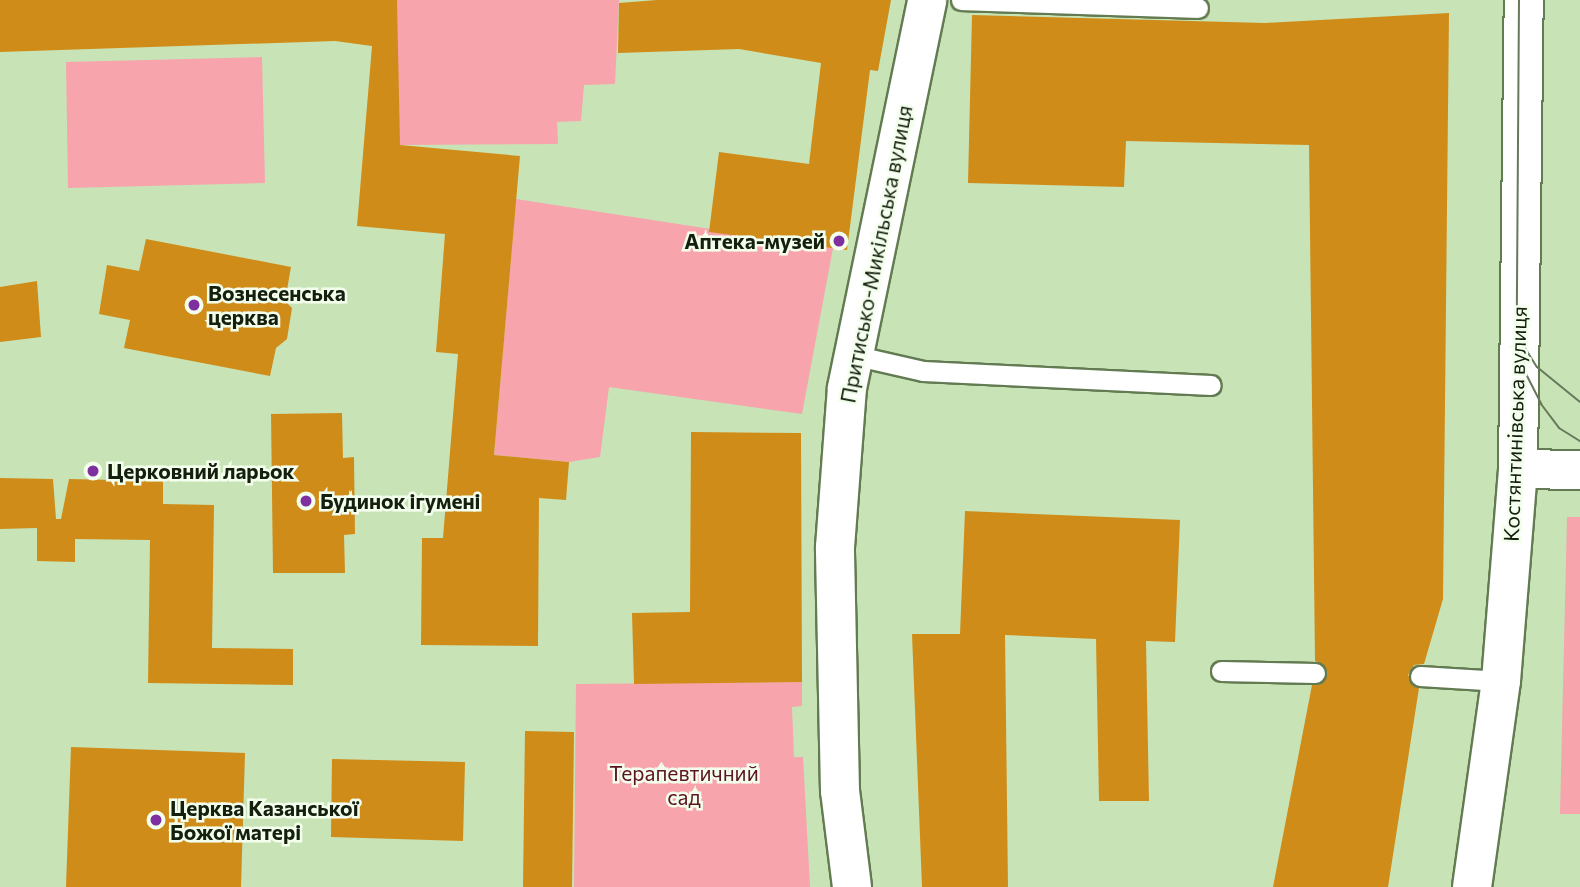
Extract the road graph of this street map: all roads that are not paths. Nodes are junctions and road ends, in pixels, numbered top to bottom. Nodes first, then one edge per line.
1 (927, 0) edge
2 (961, 0) edge
3 (1524, 0) edge
4 (1198, 8) dead end
5 (853, 355) junction
6 (1211, 385) dead end
7 (1518, 469) junction
8 (1580, 470) edge
9 (1221, 671) dead end
10 (1315, 673) dead end
11 (1420, 676) dead end
12 (1501, 681) junction
13 (852, 887) edge
14 (1472, 887) edge

1 - 5 street, Притисько-Микільська вулиця
2 - 4 lane
3 - 7 street, Костянтинівська вулиця
5 - 6 lane
5 - 13 street, Притисько-Микільська вулиця
7 - 8 street
7 - 12 street, Костянтинівська вулиця
9 - 10 lane
11 - 12 lane
12 - 14 street, Костянтинівська вулиця

